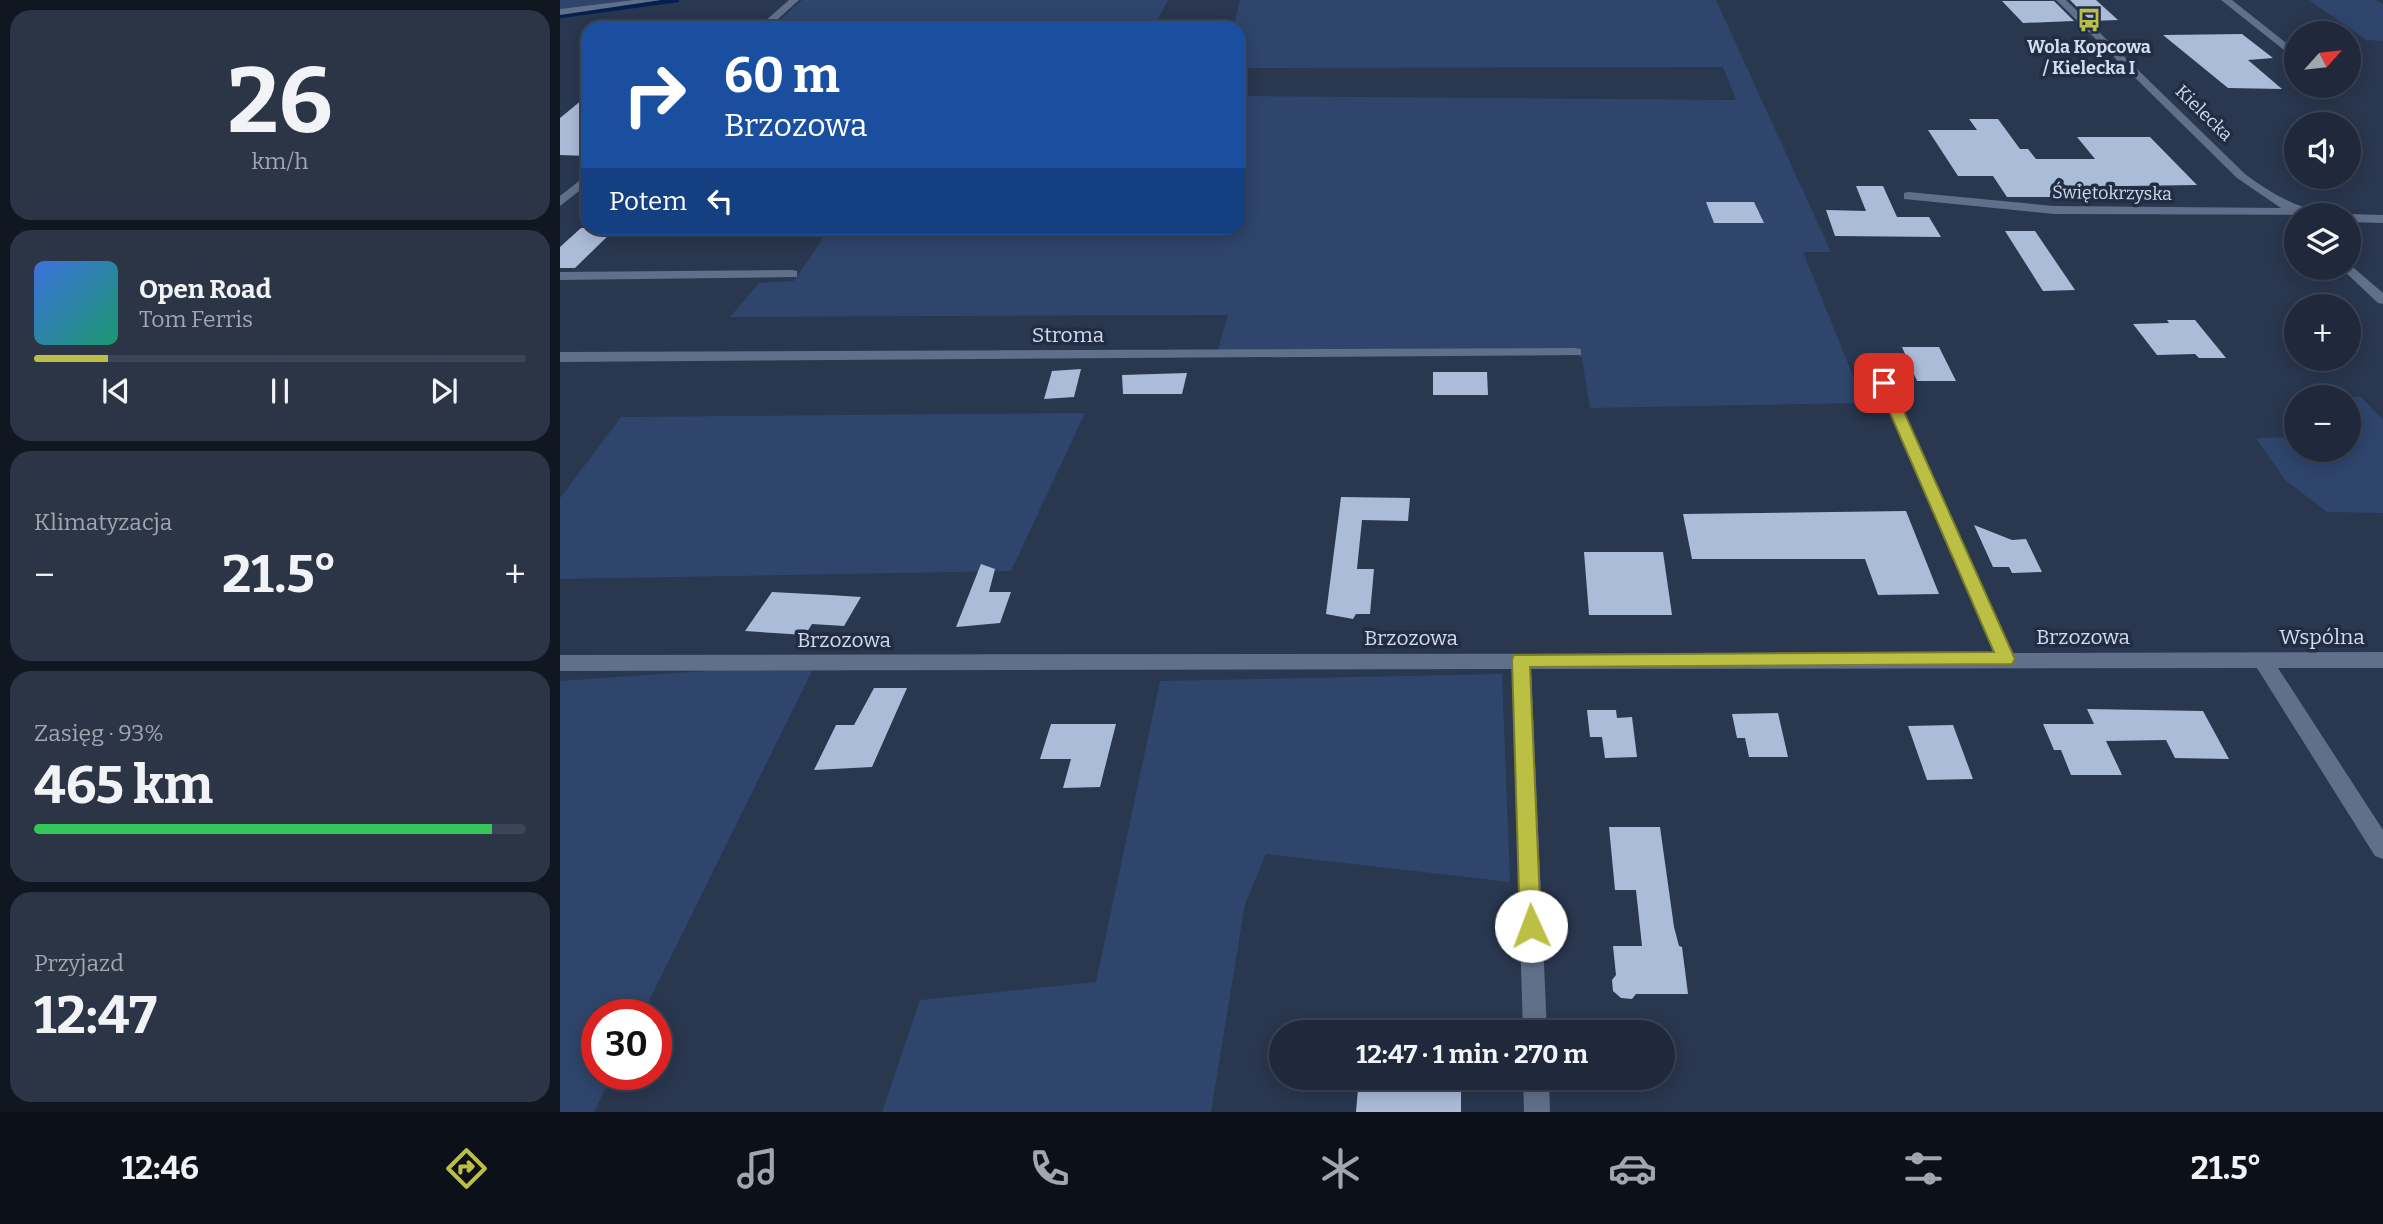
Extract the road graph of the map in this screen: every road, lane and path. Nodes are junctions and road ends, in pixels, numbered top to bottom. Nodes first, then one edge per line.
1 (656, 0) edge
2 (794, 0) edge
3 (2061, 0) edge
4 (2225, 0) edge
5 (560, 12) edge
6 (770, 21) edge
7 (2284, 46) edge
8 (581, 184) edge
9 (1908, 196) dead end
10 (560, 202) edge
11 (2284, 206) edge
12 (2284, 213) edge
13 (2361, 218) edge
14 (2383, 219) edge
15 (792, 274) dead end
16 (560, 276) edge
17 (2361, 279) edge
18 (2383, 300) edge
19 (1576, 352) dead end
20 (560, 357) edge
21 (1884, 383) dead end
22 (2006, 659) junction
23 (2262, 659) junction
24 (1521, 660) junction
25 (2383, 660) edge
26 (560, 663) edge
27 (2383, 849) edge
28 (1535, 1020) edge
29 (1537, 1090) edge
30 (1538, 1112) edge

1 - 5 street
2 - 6 street
3 - 11 street, Kielecka
4 - 7 street
8 - 10 street
9 - 12 street, Świętokrzyska
13 - 14 street
15 - 16 street
17 - 18 street
19 - 20 street, Stroma
21 - 22 street
22 - 23 street, Brzozowa
22 - 24 street, Brzozowa
23 - 25 street, Wspólna
23 - 27 street
24 - 26 street, Brzozowa
24 - 28 street
29 - 30 street

